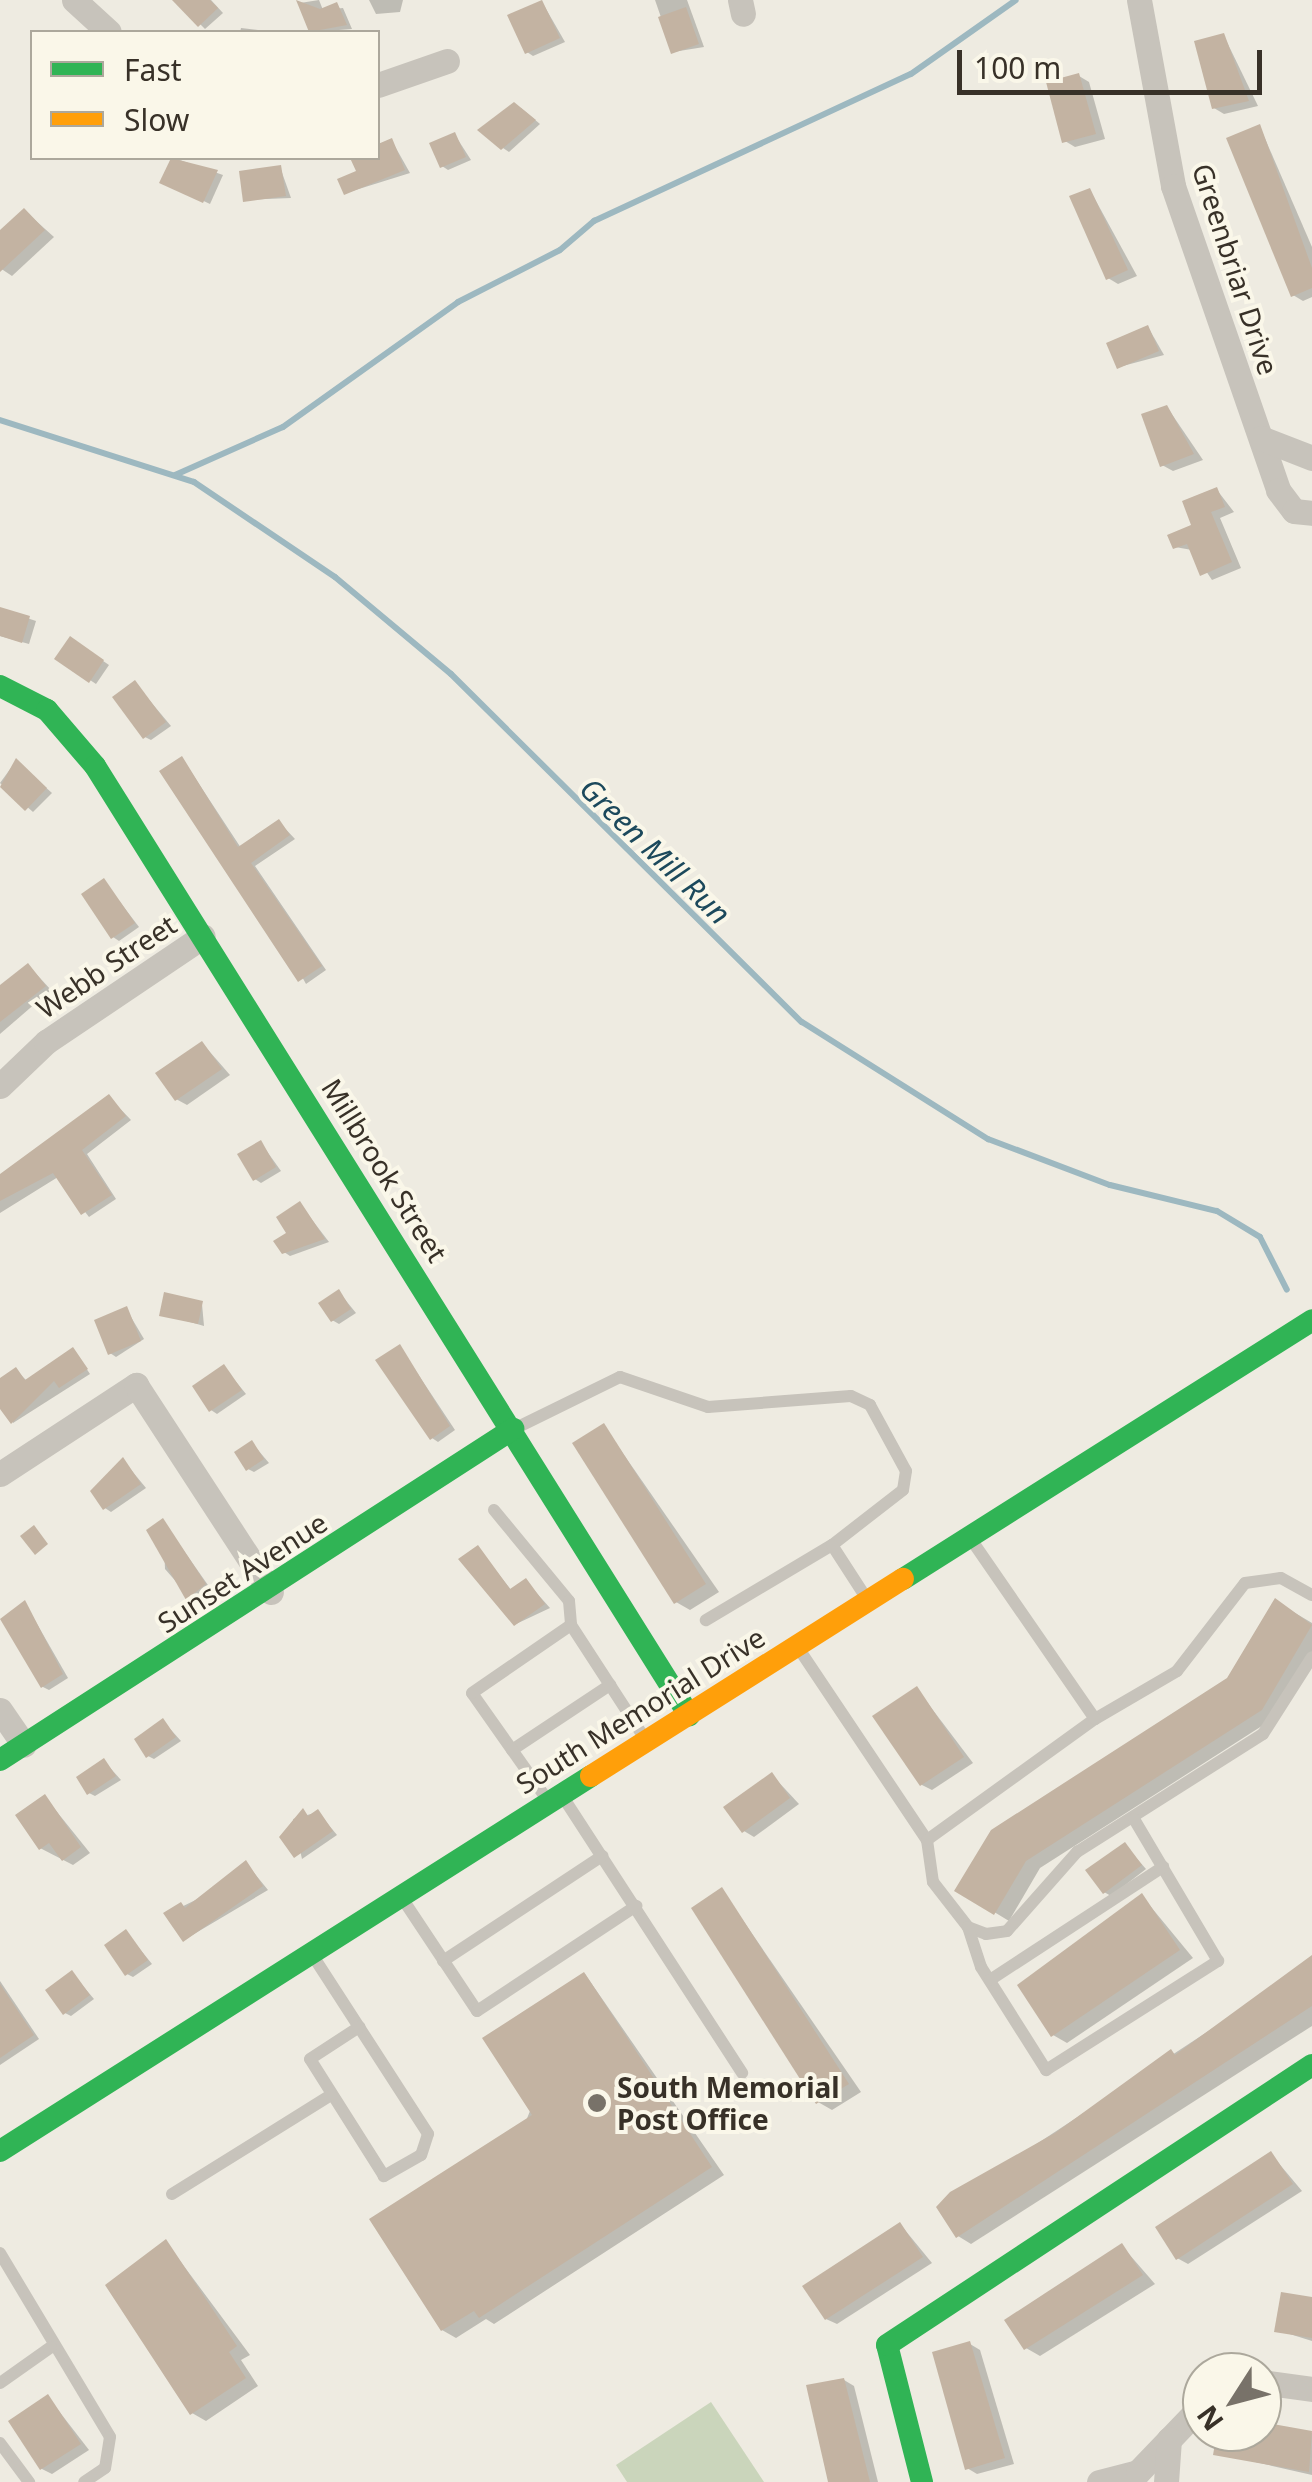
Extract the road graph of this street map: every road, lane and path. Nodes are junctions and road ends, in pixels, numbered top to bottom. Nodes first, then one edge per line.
1 (74, 0) edge
2 (1139, 0) edge
3 (107, 30) edge
4 (448, 61) dead end
5 (380, 84) edge
6 (1261, 438) junction
7 (1312, 458) edge
8 (1312, 513) edge
9 (0, 686) edge
10 (203, 936) junction
11 (0, 1086) edge
12 (1312, 1320) edge
13 (513, 1430) junction
14 (0, 1474) edge
15 (494, 1510) dead end
16 (970, 1537) junction
17 (832, 1545) junction
18 (272, 1592) junction
19 (1312, 1595) edge
20 (868, 1601) junction
21 (706, 1620) dead end
22 (571, 1625) junction
23 (797, 1646) junction
24 (1312, 1657) edge
25 (610, 1684) junction
26 (0, 1710) edge
27 (689, 1715) junction
28 (1095, 1719) junction
29 (647, 1741) junction
30 (24, 1745) junction
31 (512, 1750) junction
32 (0, 1760) edge
33 (555, 1799) junction
34 (1134, 1819) junction
35 (926, 1840) junction
36 (602, 1856) junction
37 (1163, 1868) junction
38 (401, 1897) junction
39 (636, 1906) junction
40 (968, 1927) junction
41 (313, 1955) junction
42 (444, 1961) junction
43 (990, 1980) junction
44 (359, 2027) junction
45 (1312, 2065) edge
46 (742, 2073) dead end
47 (331, 2095) junction
48 (0, 2151) edge
49 (172, 2194) dead end
50 (0, 2253) edge
51 (51, 2346) junction
52 (0, 2383) edge
53 (1282, 2385) edge
54 (1312, 2389) edge
55 (1182, 2425) edge
56 (1168, 2439) junction
57 (0, 2443) edge
58 (29, 2482) edge
59 (84, 2482) edge
60 (922, 2482) edge
61 (1099, 2482) edge
62 (1166, 2482) edge

1 - 3 street
2 - 6 street, Greenbriar Drive
4 - 5 street
6 - 7 street
6 - 8 street, Greenbriar Drive
9 - 10 street, Millbrook Street
10 - 11 street, Webb Street
10 - 13 street, Millbrook Street
12 - 16 street, South Memorial Drive
13 - 17 lane
13 - 18 street, Sunset Avenue
13 - 27 street, Millbrook Street
14 - 18 street
15 - 22 lane
16 - 20 street, South Memorial Drive
16 - 28 lane
17 - 20 lane
17 - 21 lane
18 - 30 street, Sunset Avenue
19 - 28 lane
20 - 23 street, South Memorial Drive
22 - 25 lane
22 - 31 lane
23 - 27 street, South Memorial Drive
23 - 35 lane
24 - 34 lane
25 - 29 lane
25 - 31 lane
26 - 30 street
27 - 29 street, South Memorial Drive
28 - 35 lane
29 - 33 street, South Memorial Drive
30 - 32 street, Sunset Avenue
31 - 33 lane
33 - 36 lane
33 - 38 street, South Memorial Drive
34 - 37 lane
34 - 40 lane
35 - 40 lane
36 - 39 lane
36 - 42 lane
37 - 43 lane
37 - 43 lane
38 - 41 street, South Memorial Drive
38 - 42 lane
39 - 42 lane
39 - 46 lane
40 - 43 lane
41 - 44 lane
41 - 48 street, South Memorial Drive
44 - 47 lane
44 - 47 lane
45 - 60 street
47 - 49 lane
50 - 51 lane
51 - 52 lane
51 - 59 lane
53 - 54 street
55 - 56 street
56 - 61 street
56 - 62 street
57 - 58 lane

